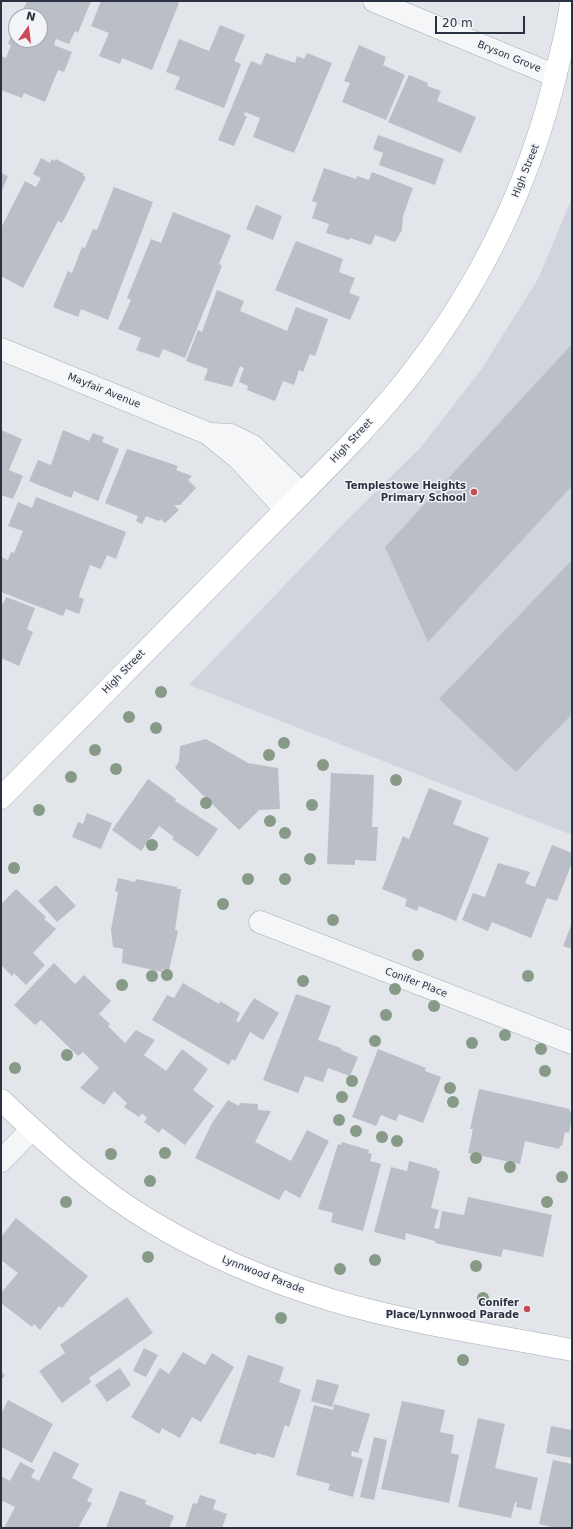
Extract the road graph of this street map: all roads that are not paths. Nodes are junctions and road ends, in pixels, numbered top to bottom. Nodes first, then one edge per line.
1 (374, 1) edge
2 (571, 1) edge
3 (556, 76) junction
4 (1, 349) edge
5 (206, 433) junction
6 (301, 493) junction
7 (285, 509) junction
8 (1, 798) edge
9 (260, 922) dead end
10 (572, 1043) edge
11 (1, 1100) edge
12 (32, 1129) junction
13 (1, 1161) edge
14 (572, 1350) edge

1 - 3 street, Bryson Grove
2 - 3 main road, High Street
3 - 6 main road, High Street
4 - 5 street, Mayfair Avenue
5 - 6 street, Mayfair Avenue
5 - 7 street, Mayfair Avenue
6 - 7 main road, High Street
7 - 8 main road, High Street
9 - 10 street, Conifer Place
11 - 12 main road, Lynnwood Parade
12 - 13 street
12 - 14 main road, Lynnwood Parade

